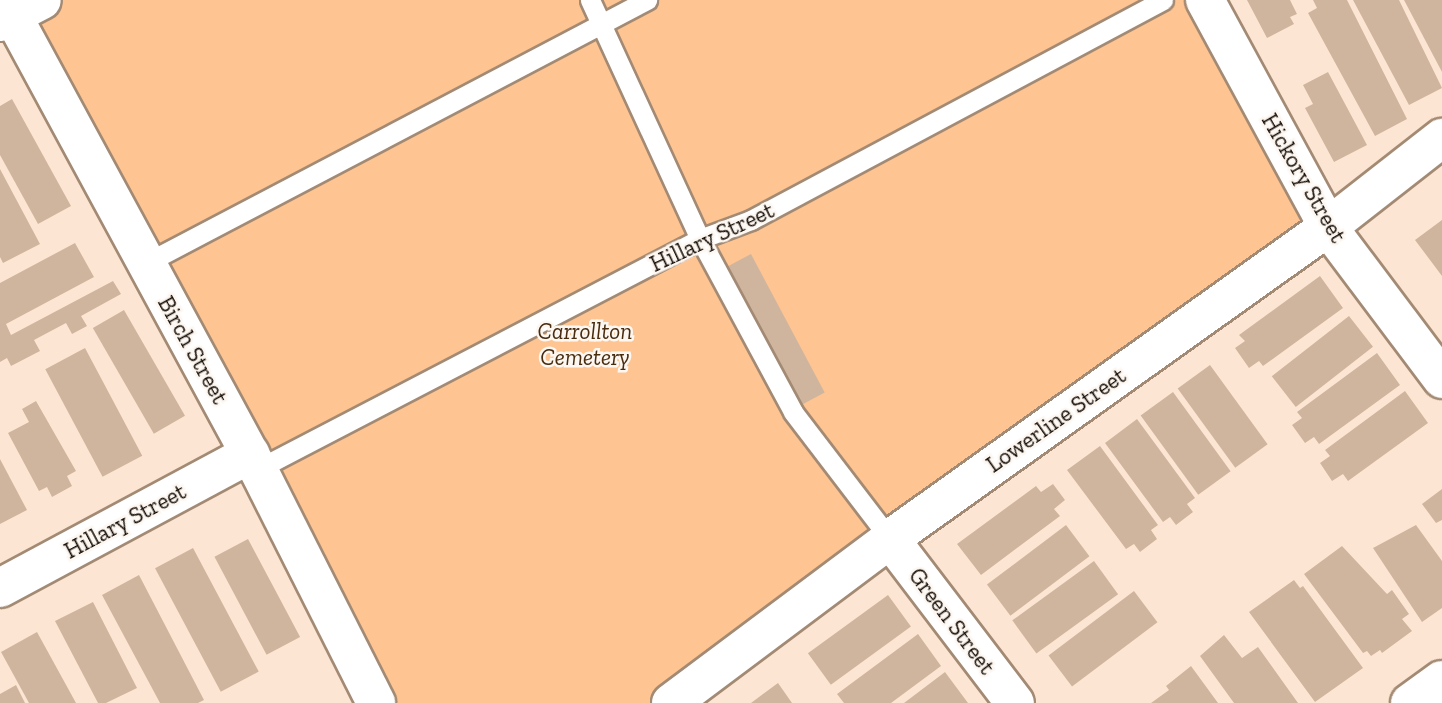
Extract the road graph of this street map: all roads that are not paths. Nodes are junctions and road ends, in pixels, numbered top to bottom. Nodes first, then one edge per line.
1 (590, 0) edge
2 (647, 0) edge
3 (1163, 0) edge
4 (1205, 0) edge
5 (15, 9) edge
6 (602, 25) junction
7 (1442, 138) edge
8 (1328, 227) junction
9 (700, 239) junction
10 (146, 263) junction
11 (1442, 379) edge
12 (254, 461) junction
13 (890, 539) junction
14 (0, 588) edge
15 (1442, 680) edge
16 (376, 703) edge
17 (671, 703) edge
18 (1015, 703) edge
19 (1410, 703) edge

1 - 6 lane
2 - 6 lane
3 - 9 lane, Hillary Street
4 - 8 street, Hickory Street
5 - 10 street, Birch Street
6 - 9 lane
6 - 10 lane
7 - 8 street, Lowerline Street
8 - 11 street, Hickory Street
8 - 13 street, Lowerline Street
9 - 12 lane, Hillary Street
9 - 13 lane
10 - 12 street, Birch Street
12 - 14 street, Hillary Street
12 - 16 street, Birch Street
13 - 17 street, Lowerline Street
13 - 18 street, Green Street
15 - 19 street

